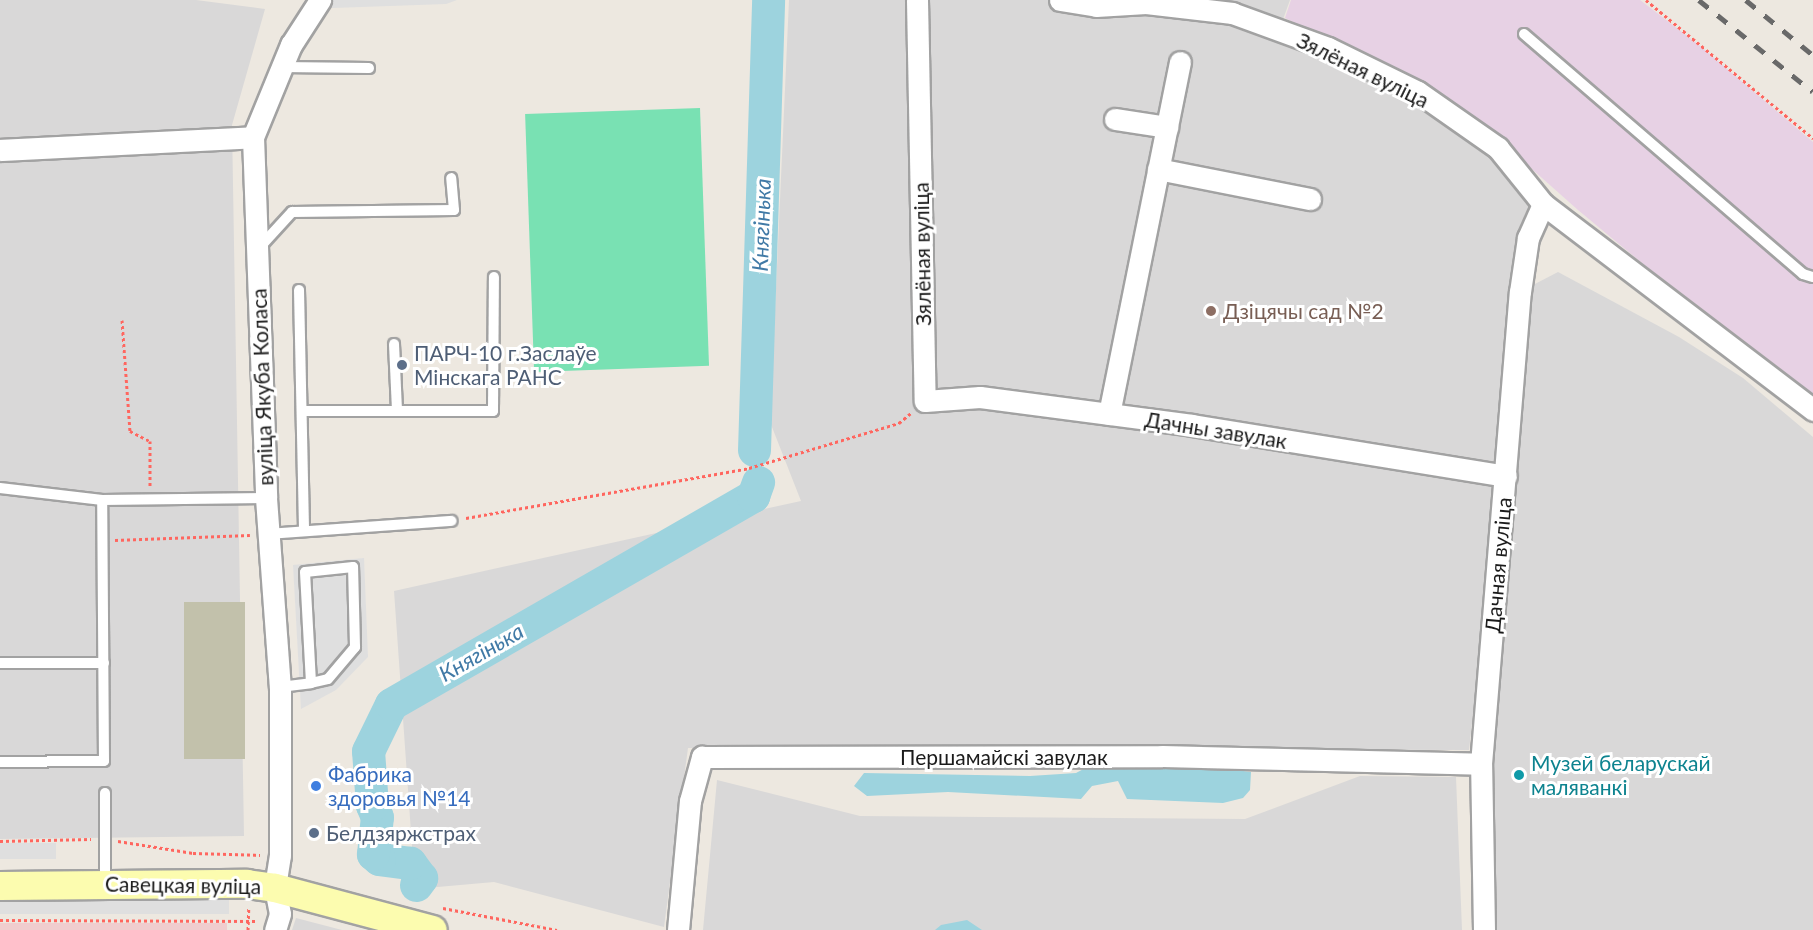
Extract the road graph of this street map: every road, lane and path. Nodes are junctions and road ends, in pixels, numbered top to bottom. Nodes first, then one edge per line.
1 (917, 0) edge
2 (1060, 0) edge
3 (1646, 0) edge
4 (314, 2) edge
5 (1524, 34) dead end
6 (1180, 62) dead end
7 (281, 67) junction
8 (369, 68) dead end
9 (1115, 119) dead end
10 (1167, 127) junction
11 (253, 138) junction
12 (1813, 138) edge
13 (0, 150) edge
14 (1158, 170) junction
15 (451, 178) dead end
16 (1310, 200) dead end
17 (1543, 204) junction
18 (257, 250) junction
19 (494, 277) dead end
20 (1813, 277) edge
21 (299, 290) dead end
22 (122, 320) dead end
23 (394, 344) dead end
24 (925, 400) junction
25 (397, 410) junction
26 (1813, 410) edge
27 (302, 411) junction
28 (1109, 414) junction
29 (1506, 476) junction
30 (0, 488) edge
31 (150, 498) junction
32 (266, 498) junction
33 (102, 500) junction
34 (452, 521) joint
35 (304, 531) junction
36 (269, 534) junction
37 (112, 547) dead end
38 (0, 663) edge
39 (104, 663) junction
40 (311, 683) junction
41 (280, 687) junction
42 (0, 762) edge
43 (1482, 764) junction
44 (105, 793) dead end
45 (105, 883) junction
46 (0, 886) edge
47 (277, 911) edge
48 (0, 920) edge
49 (433, 930) edge
50 (678, 930) edge
51 (1484, 930) edge

1 - 24 street, Зялёная вуліца
2 - 17 street, Зялёная вуліца
3 - 12 path
4 - 7 street
5 - 20 lane
6 - 10 street
7 - 8 lane
7 - 11 street
9 - 10 street
10 - 14 street
11 - 13 street
11 - 18 street, вуліца Якуба Коласа
14 - 16 street
14 - 28 street
15 - 18 lane
17 - 26 street, Зялёная вуліца
17 - 29 street, Дачная вуліца
18 - 32 street, вуліца Якуба Коласа
19 - 25 lane
21 - 27 lane
22 - 31 path
23 - 25 lane
24 - 28 street, Дачны завулак
24 - 34 path
25 - 27 lane
27 - 35 lane
28 - 29 street, Дачны завулак
29 - 43 street, Дачная вуліца
30 - 33 lane
31 - 32 lane
31 - 33 lane
32 - 36 street, вуліца Якуба Коласа
33 - 39 lane
34 - 35 lane
35 - 36 lane
36 - 37 path
36 - 41 street, вуліца Якуба Коласа
38 - 39 lane
39 - 42 lane
40 - 40 lane
40 - 41 lane
41 - 47 street, вуліца Якуба Коласа
43 - 50 street, Першамайскі завулак
43 - 51 street, Дачная вуліца
44 - 45 lane
45 - 46 main road, Савецкая вуліца
45 - 47 main road, Савецкая вуліца
47 - 48 path
47 - 49 main road, Савецкая вуліца

